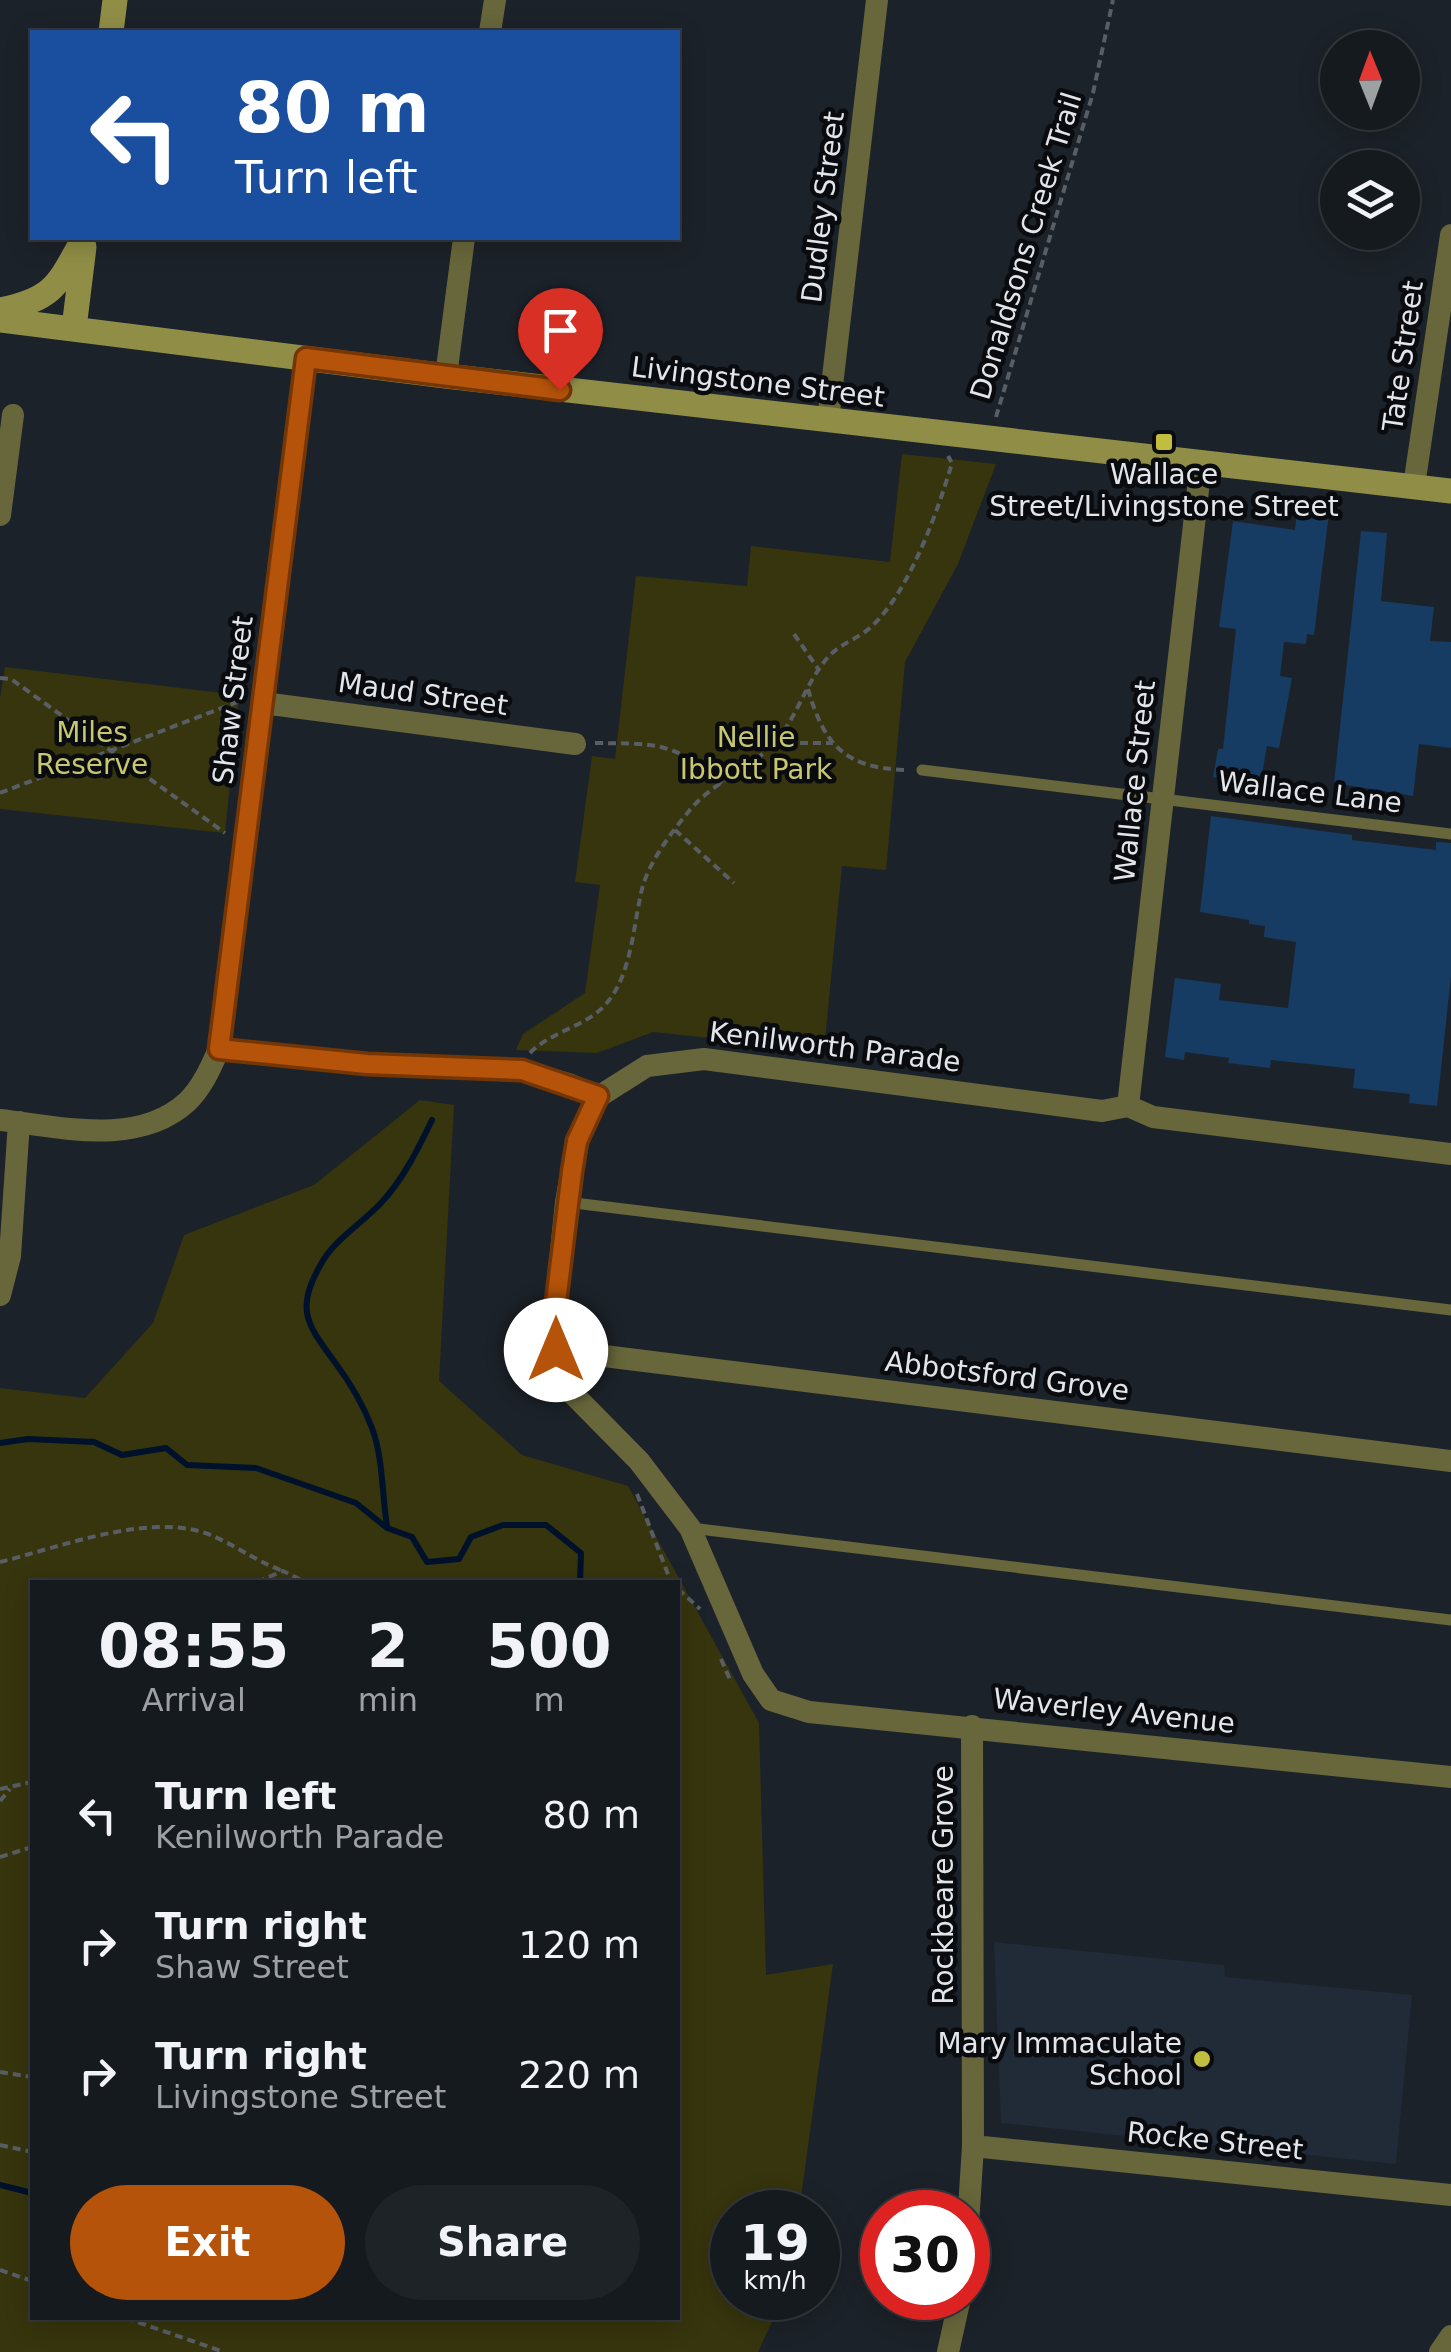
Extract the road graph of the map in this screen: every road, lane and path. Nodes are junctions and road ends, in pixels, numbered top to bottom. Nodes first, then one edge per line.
1 (115, 0) edge
2 (494, 0) edge
3 (877, 0) edge
4 (1113, 0) edge
5 (111, 30) edge
6 (490, 30) edge
7 (1451, 236) edge
8 (84, 240) edge
9 (85, 240) edge
10 (464, 240) edge
11 (0, 310) edge
12 (0, 320) edge
13 (74, 328) junction
14 (306, 358) junction
15 (446, 376) junction
16 (13, 415) dead end
17 (981, 416) dead end
18 (828, 420) junction
19 (950, 435) junction
20 (1201, 463) junction
21 (1414, 486) junction
22 (1451, 491) edge
23 (0, 515) edge
24 (794, 634) dead end
25 (819, 670) junction
26 (0, 678) edge
27 (808, 689) junction
28 (252, 702) junction
29 (774, 743) junction
30 (575, 744) joint
31 (833, 744) junction
32 (112, 750) junction
33 (922, 770) joint
34 (722, 784) junction
35 (0, 794) edge
36 (1163, 800) junction
37 (675, 830) junction
38 (224, 833) dead end
39 (1451, 834) edge
40 (734, 883) dead end
41 (219, 1049) junction
42 (522, 1070) junction
43 (598, 1096) junction
44 (1128, 1106) junction
45 (10, 1121) edge
46 (1451, 1154) edge
47 (566, 1202) junction
48 (0, 1295) edge
49 (1451, 1310) edge
50 (556, 1350) junction
51 (1451, 1461) edge
52 (636, 1491) dead end
53 (690, 1528) junction
54 (0, 1562) edge
55 (283, 1571) junction
56 (262, 1580) edge
57 (301, 1580) edge
58 (670, 1580) edge
59 (1451, 1620) edge
60 (972, 1726) junction
61 (1451, 1777) edge
62 (30, 1783) edge
63 (0, 1789) edge
64 (10, 1789) junction
65 (0, 1802) edge
66 (30, 1848) edge
67 (0, 1856) edge
68 (0, 2072) edge
69 (30, 2077) edge
70 (0, 2145) edge
71 (973, 2146) junction
72 (30, 2152) edge
73 (970, 2190) edge
74 (1451, 2195) edge
75 (0, 2270) edge
76 (30, 2280) edge
77 (132, 2320) edge
78 (955, 2320) edge
79 (1451, 2336) edge
80 (224, 2352) edge
81 (948, 2352) edge
82 (1440, 2352) edge

1 - 5 main road
2 - 6 street
3 - 18 street, Dudley Street
4 - 17 path, Donaldsons Creek Trail
7 - 21 street, Tate Street
8 - 11 main road
9 - 13 main road
10 - 15 street
12 - 13 main road, Livingstone Street
13 - 14 main road, Livingstone Street
14 - 15 main road, Livingstone Street
14 - 28 street, Shaw Street
15 - 18 main road, Livingstone Street
16 - 23 street
18 - 19 main road, Livingstone Street
19 - 20 main road, Livingstone Street
19 - 25 path
20 - 21 main road, Livingstone Street
20 - 36 street, Wallace Street
21 - 22 main road, Livingstone Street
24 - 25 path
25 - 27 path
26 - 32 path
27 - 29 path
27 - 31 path
28 - 30 street, Maud Street
28 - 32 path
28 - 41 street, Shaw Street
29 - 31 path
29 - 34 path
30 - 34 path
31 - 33 path
32 - 35 path
32 - 38 path
33 - 36 lane, Wallace Lane
34 - 37 path
36 - 39 lane, Wallace Lane
36 - 44 street, Wallace Street
37 - 40 path
37 - 42 path
41 - 42 street
41 - 45 street
42 - 43 street
43 - 44 street, Kenilworth Parade
43 - 47 street
44 - 46 street, Kenilworth Parade
45 - 48 street
47 - 49 lane
47 - 50 street
50 - 51 street, Abbotsford Grove
50 - 53 street
52 - 58 path
53 - 59 lane
53 - 60 street, Waverley Avenue
54 - 55 path
55 - 56 path
55 - 57 path
60 - 61 street, Waverley Avenue
60 - 71 street, Rockbeare Grove
62 - 64 path
63 - 64 path
64 - 65 path
66 - 67 path
68 - 69 path
70 - 72 path
71 - 73 street, Rockbeare Grove
71 - 74 street, Rocke Street
75 - 76 path
77 - 80 path
78 - 81 street
79 - 82 street

